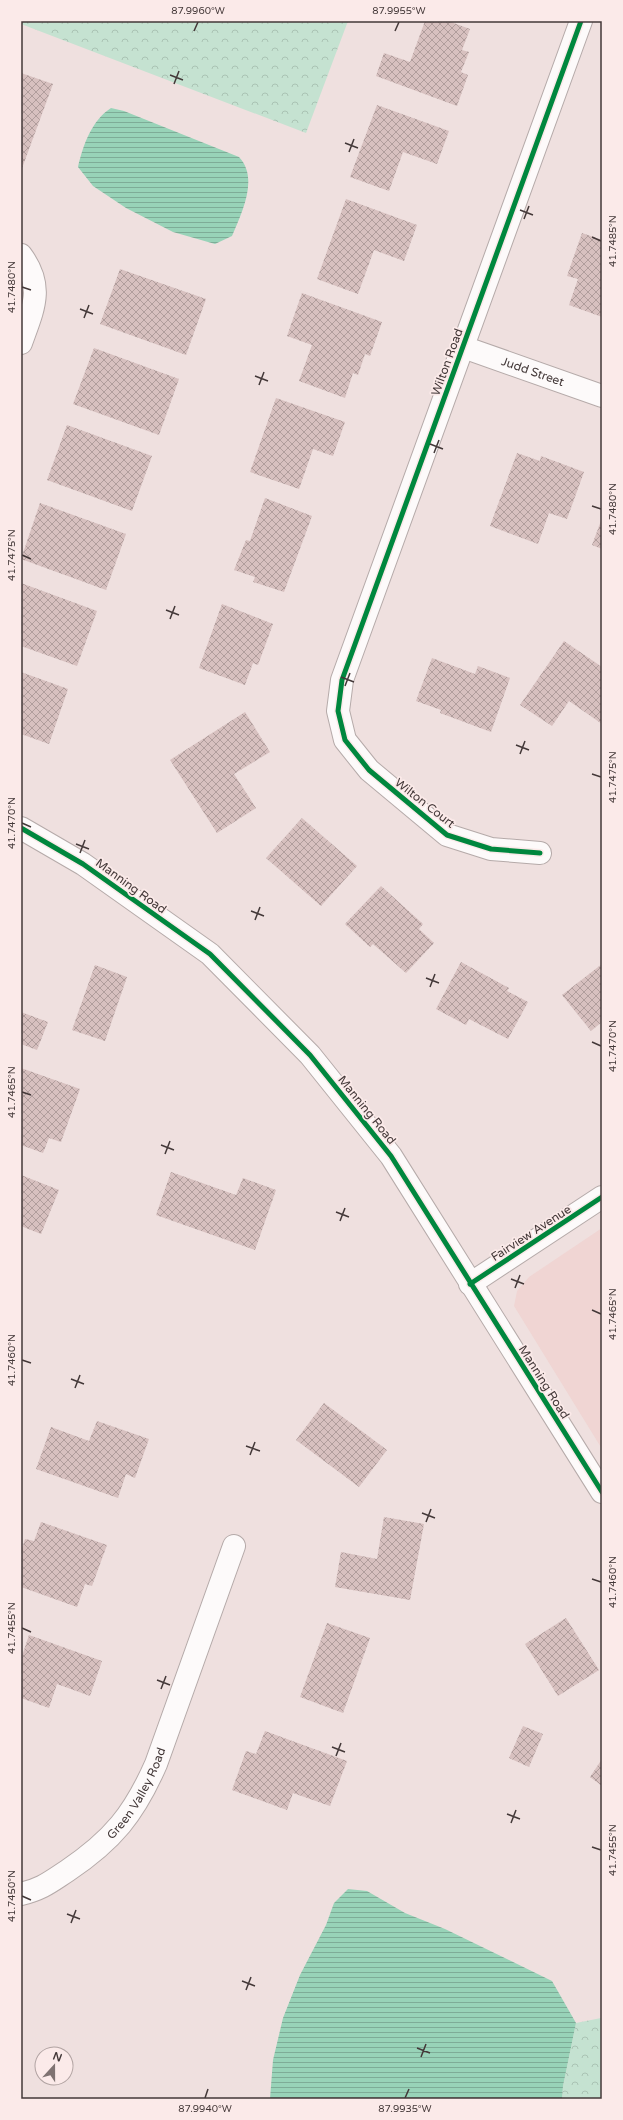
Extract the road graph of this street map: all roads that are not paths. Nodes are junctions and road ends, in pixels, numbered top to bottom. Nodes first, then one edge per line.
1 (581, 21) edge
2 (21, 255) edge
3 (21, 343) edge
4 (463, 347) junction
5 (602, 396) edge
6 (338, 711) joint
7 (21, 828) edge
8 (540, 853) dead end
9 (602, 1197) edge
10 (470, 1284) junction
11 (602, 1492) edge
12 (234, 1546) dead end
13 (21, 1894) edge

1 - 4 street, Wilton Road
2 - 3 street
4 - 5 street, Judd Street
4 - 6 street, Wilton Road
6 - 8 street, Wilton Court
7 - 10 street, Manning Road
9 - 10 street, Fairview Avenue
10 - 11 street, Manning Road
12 - 13 street, Green Valley Road

